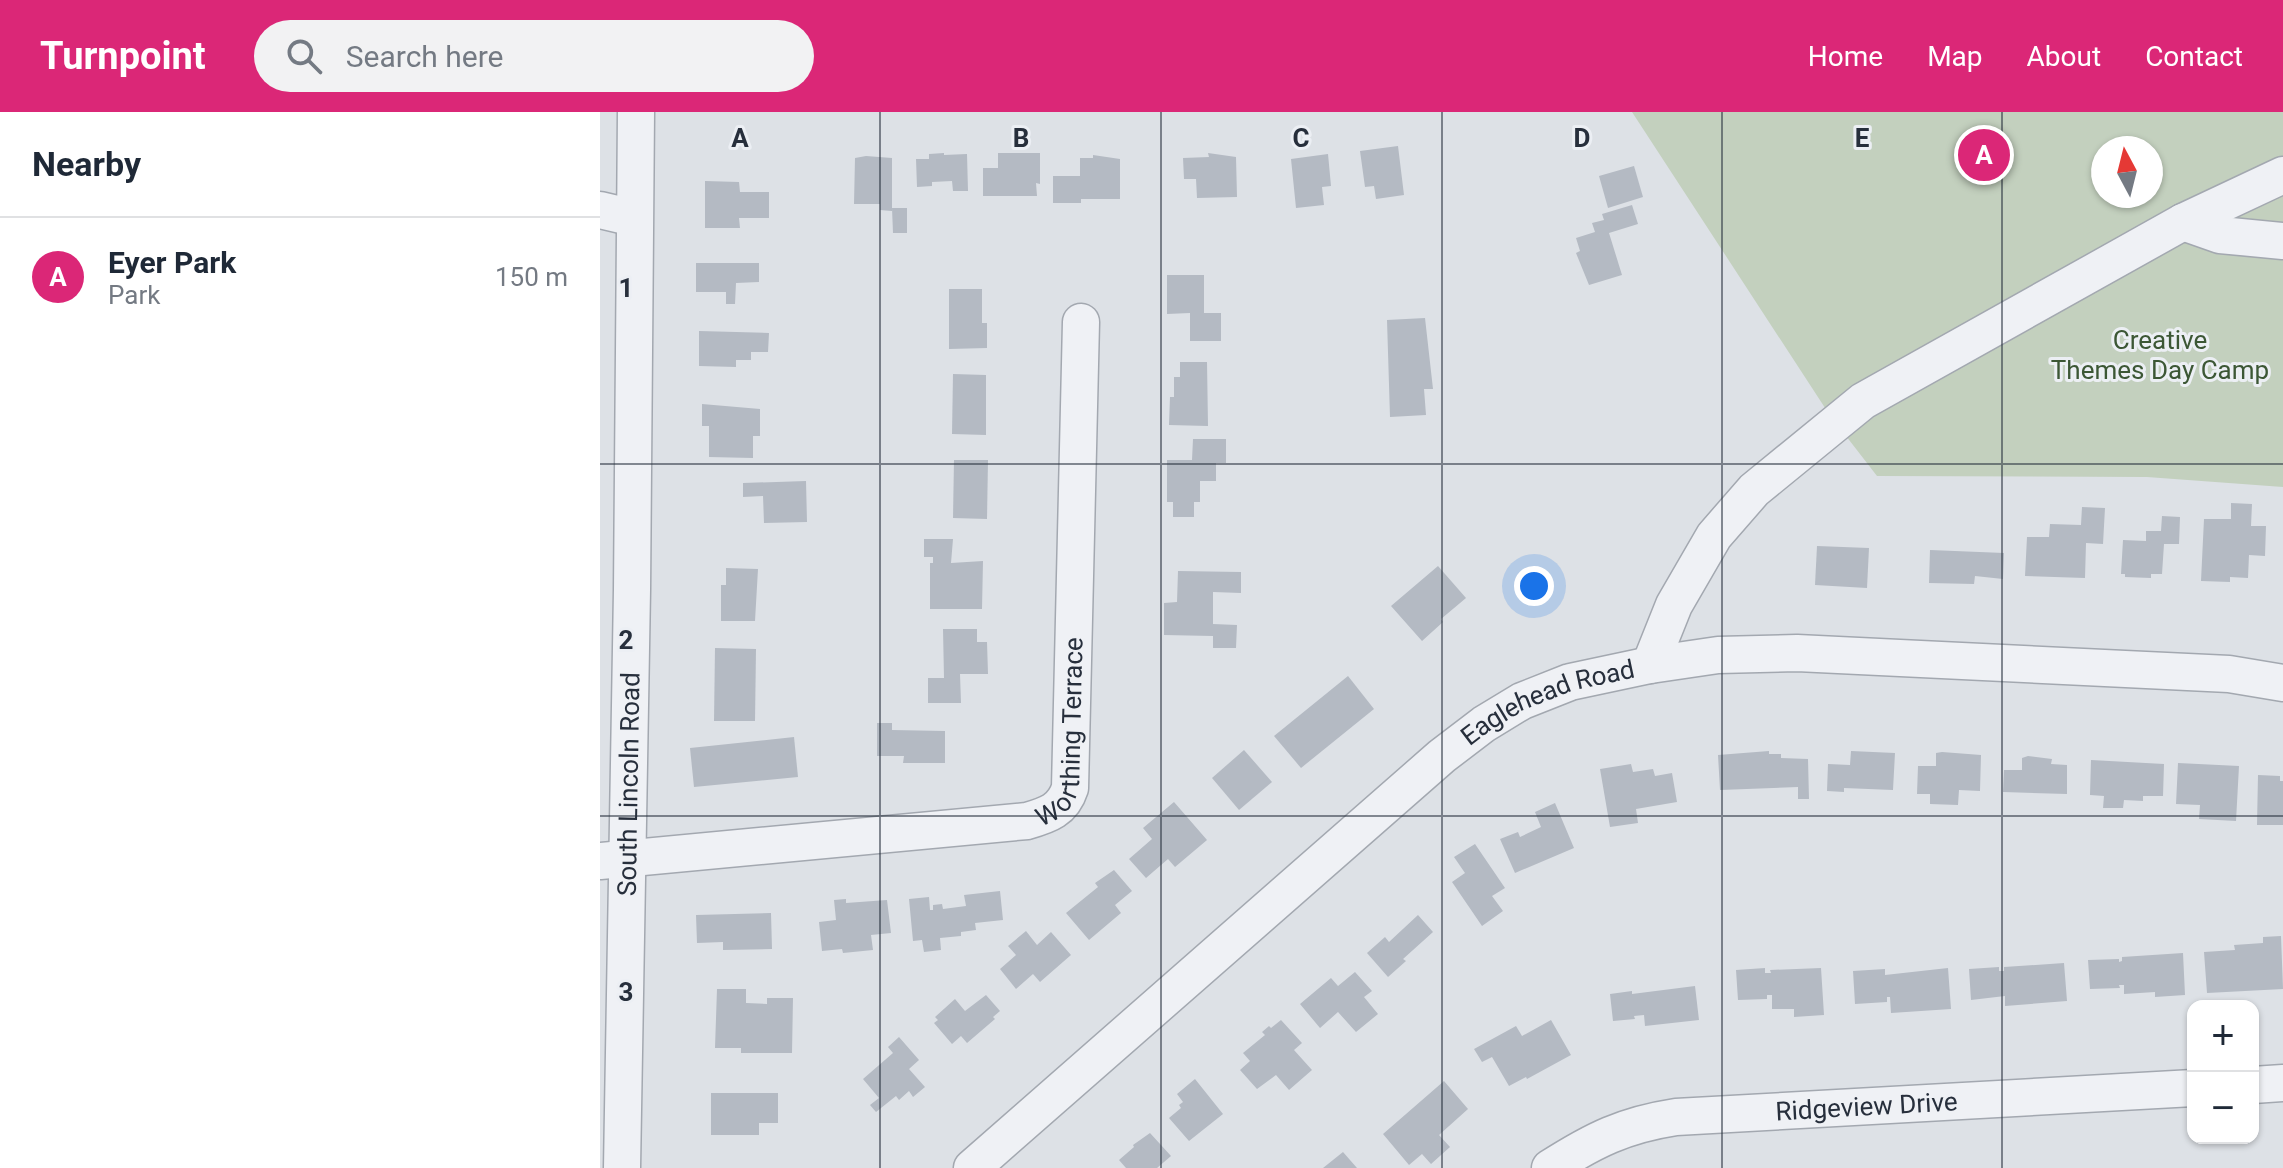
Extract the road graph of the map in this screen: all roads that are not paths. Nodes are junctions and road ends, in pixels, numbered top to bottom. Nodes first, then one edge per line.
1 (636, 112) edge
2 (2283, 175) edge
3 (617, 214) edge
4 (2183, 222) junction
5 (2283, 241) edge
6 (1081, 322) dead end
7 (616, 587) edge
8 (1650, 665) junction
9 (2283, 683) edge
10 (614, 859) edge
11 (2283, 1083) edge
12 (2259, 1085) edge
13 (2187, 1088) edge
14 (622, 1168) edge
15 (972, 1168) edge
16 (1550, 1168) edge

1 - 3 street, South Lincoln Road
2 - 4 street
3 - 7 street, South Lincoln Road
4 - 5 street
4 - 8 street
6 - 10 street, Worthing Terrace
7 - 10 street, South Lincoln Road
8 - 9 street, Eaglehead Road
8 - 15 street, Eaglehead Road
10 - 14 street, South Lincoln Road
11 - 12 street
13 - 16 street, Ridgeview Drive

